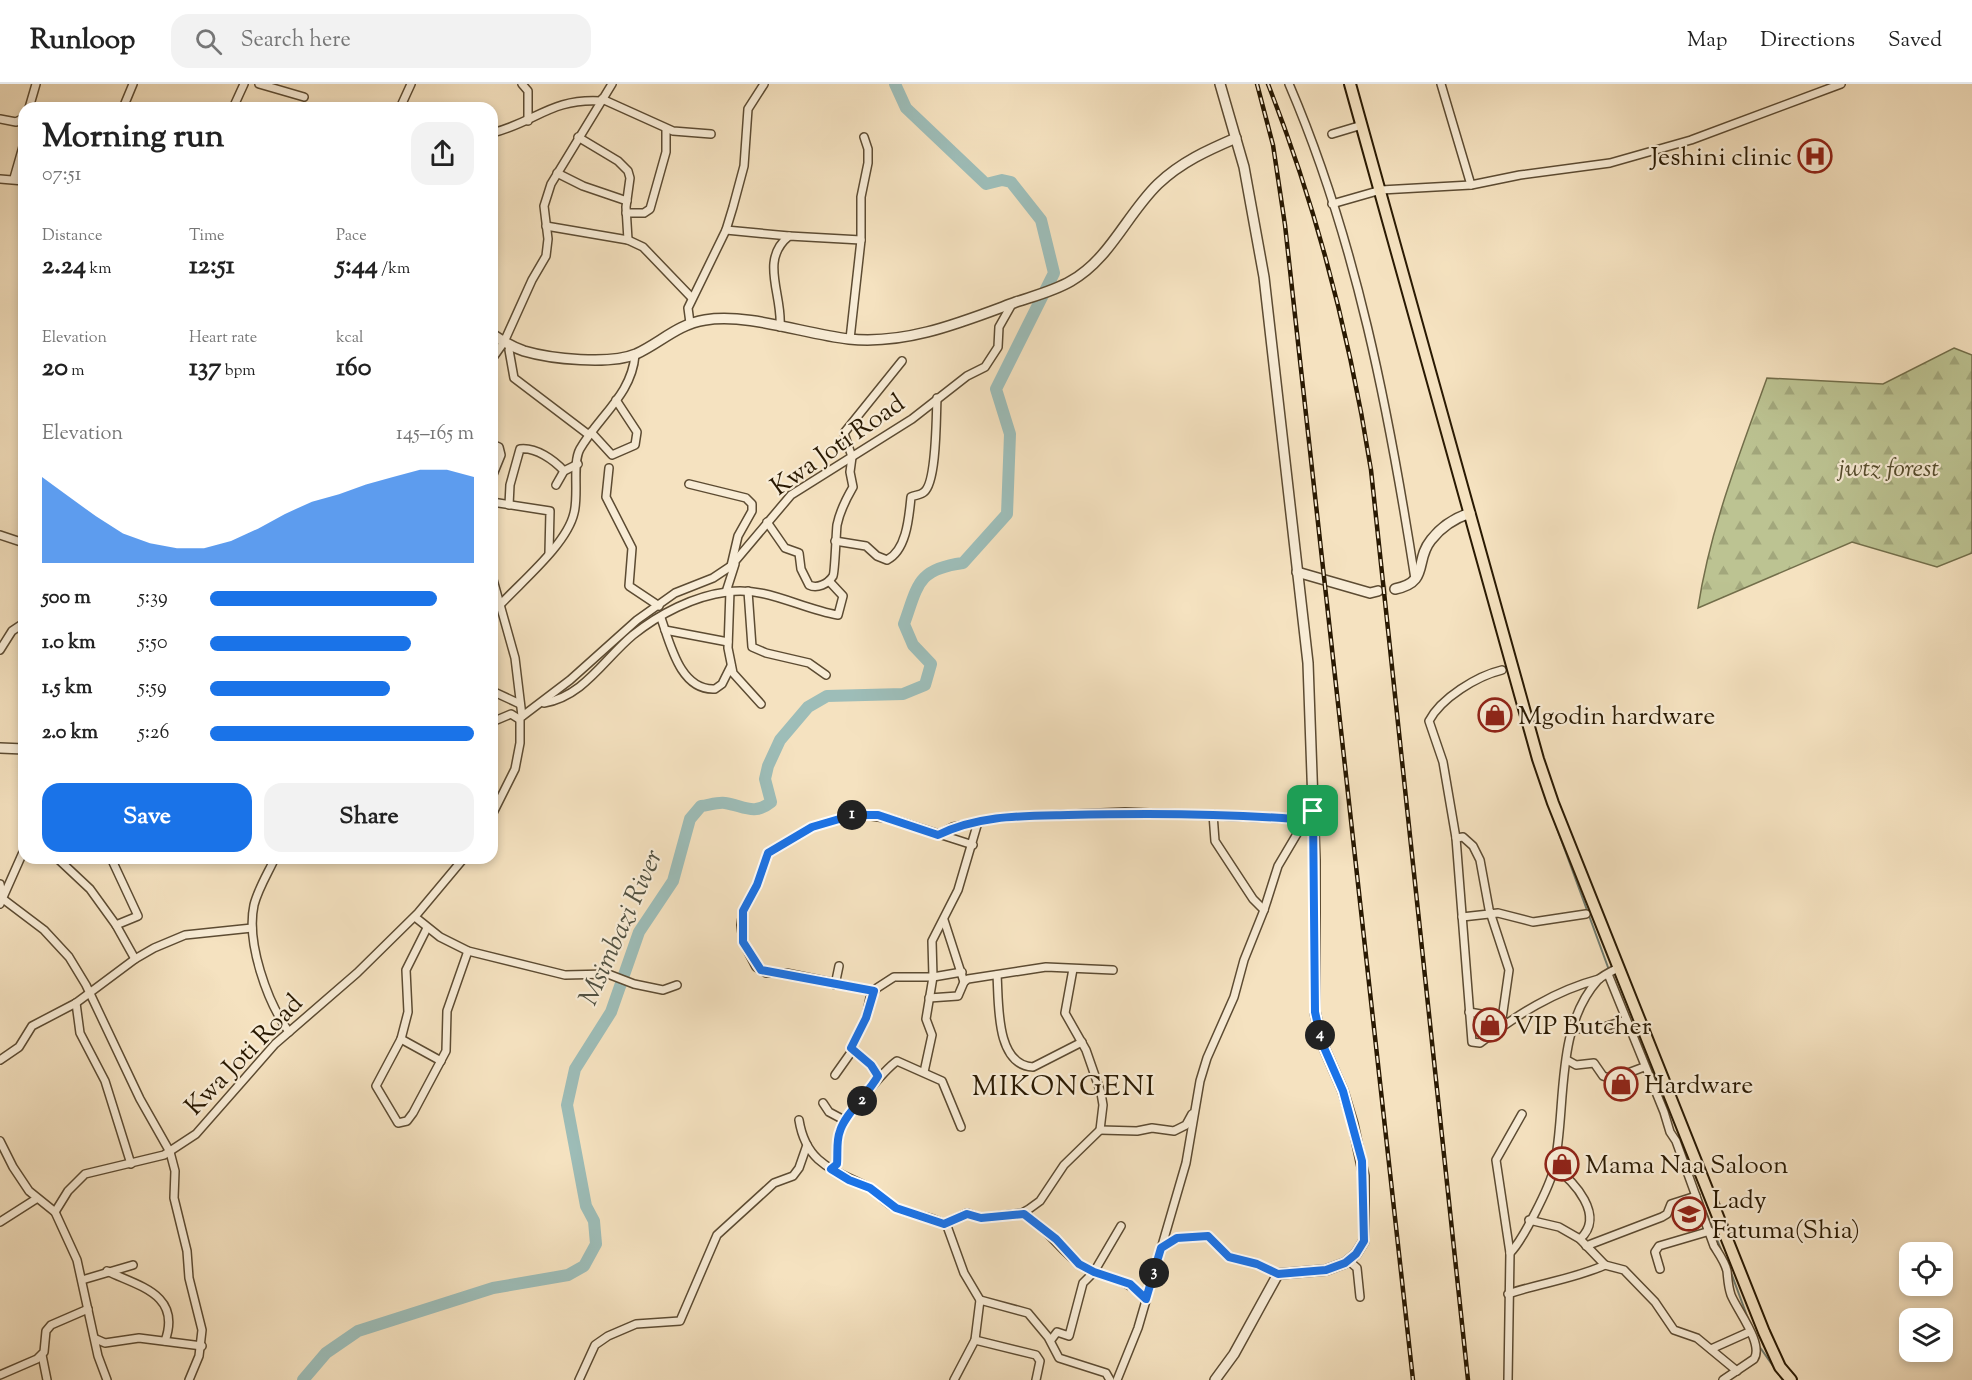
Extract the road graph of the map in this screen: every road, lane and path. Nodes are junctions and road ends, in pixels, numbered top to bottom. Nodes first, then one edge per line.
1 (36, 84) edge
2 (133, 84) edge
3 (244, 84) edge
4 (259, 84) edge
5 (522, 84) edge
6 (764, 84) edge
7 (1220, 84) edge
8 (1289, 84) edge
9 (1350, 84) edge
10 (1441, 84) edge
11 (1841, 84) edge
12 (408, 85) edge
13 (611, 85) edge
14 (304, 97) dead end
15 (601, 100) junction
16 (31, 102) edge
17 (126, 102) edge
18 (236, 102) edge
19 (402, 102) edge
20 (0, 119) edge
21 (18, 121) edge
22 (528, 121) junction
23 (1362, 125) junction
24 (666, 129) junction
25 (498, 132) edge
26 (711, 134) dead end
27 (1332, 134) dead end
28 (578, 137) junction
29 (864, 137) dead end
30 (1236, 138) junction
31 (18, 166) edge
32 (557, 173) junction
33 (15, 178) junction
34 (0, 179) edge
35 (18, 179) edge
36 (1471, 185) junction
37 (1381, 190) junction
38 (627, 201) junction
39 (1332, 204) junction
40 (626, 213) junction
41 (546, 226) junction
42 (726, 230) junction
43 (789, 236) junction
44 (628, 240) junction
45 (861, 240) junction
46 (692, 298) junction
47 (1016, 302) junction
48 (690, 323) junction
49 (780, 327) junction
50 (498, 338) edge
51 (850, 339) junction
52 (508, 344) junction
53 (498, 353) edge
54 (635, 355) junction
55 (902, 361) dead end
56 (937, 398) junction
57 (616, 400) junction
58 (590, 434) junction
59 (498, 446) edge
60 (852, 457) junction
61 (498, 462) edge
62 (578, 464) junction
63 (609, 468) dead end
64 (564, 471) junction
65 (689, 484) dead end
66 (556, 485) dead end
67 (498, 503) edge
68 (509, 505) junction
69 (1470, 513) junction
70 (767, 522) junction
71 (0, 535) edge
72 (18, 541) edge
73 (835, 541) junction
74 (549, 553) junction
75 (733, 564) junction
76 (1297, 572) junction
77 (829, 581) junction
78 (1416, 581) junction
79 (1395, 589) tunnel mouth
80 (748, 591) junction
81 (1378, 591) tunnel mouth
82 (728, 592) junction
83 (498, 598) edge
84 (500, 605) junction
85 (658, 606) junction
86 (661, 618) junction
87 (18, 627) edge
88 (665, 630) junction
89 (728, 642) junction
90 (0, 650) edge
91 (731, 666) junction
92 (1502, 670) dead end
93 (826, 675) dead end
94 (498, 694) edge
95 (541, 703) junction
96 (520, 704) junction
97 (761, 704) dead end
98 (520, 717) junction
99 (498, 719) edge
100 (0, 748) edge
101 (18, 749) edge
102 (498, 802) edge
103 (1213, 814) junction
104 (1310, 814) junction
105 (978, 822) junction
106 (938, 835) junction
107 (1456, 838) junction
108 (973, 844) junction
109 (18, 864) edge
110 (64, 864) edge
111 (114, 864) edge
112 (272, 864) edge
113 (459, 864) edge
114 (0, 884) edge
115 (2, 901) edge
116 (1264, 910) junction
117 (1491, 913) junction
118 (1586, 914) dead end
119 (415, 917) junction
120 (1462, 917) junction
121 (944, 920) junction
122 (116, 925) junction
123 (252, 928) junction
124 (428, 928) junction
125 (468, 951) junction
126 (135, 959) junction
127 (839, 966) dead end
128 (1073, 969) junction
129 (1113, 970) dead end
130 (1613, 971) junction
131 (962, 972) junction
132 (997, 975) junction
133 (933, 977) junction
134 (1599, 979) junction
135 (964, 982) junction
136 (677, 985) dead end
137 (835, 985) junction
138 (874, 991) junction
139 (90, 994) junction
140 (929, 998) junction
141 (76, 1003) junction
142 (1469, 1012) junction
143 (1626, 1020) junction
144 (1504, 1021) junction
145 (1573, 1029) junction
146 (289, 1032) junction
147 (401, 1039) junction
148 (1082, 1042) junction
149 (852, 1051) junction
150 (0, 1060) edge
151 (1567, 1060) junction
152 (441, 1061) junction
153 (1644, 1067) junction
154 (924, 1072) junction
155 (835, 1074) dead end
156 (878, 1076) junction
157 (824, 1103) dead end
158 (1196, 1106) junction
159 (1522, 1114) dead end
160 (799, 1120) dead end
161 (844, 1120) junction
162 (961, 1127) dead end
163 (1100, 1130) junction
164 (0, 1141) edge
165 (807, 1145) junction
166 (170, 1152) junction
167 (131, 1164) junction
168 (1554, 1167) junction
169 (831, 1169) junction
170 (1696, 1196) junction
171 (36, 1199) junction
172 (55, 1212) junction
173 (1022, 1213) junction
174 (1529, 1220) junction
175 (0, 1222) edge
176 (944, 1224) junction
177 (1121, 1226) dead end
178 (1710, 1231) junction
179 (1580, 1239) junction
180 (1586, 1245) junction
181 (1161, 1248) junction
182 (1510, 1253) junction
183 (1349, 1261) junction
184 (133, 1265) dead end
185 (1605, 1265) junction
186 (1660, 1269) dead end
187 (107, 1271) junction
188 (1094, 1272) junction
189 (1278, 1274) junction
190 (82, 1280) junction
191 (1508, 1294) junction
192 (1360, 1297) dead end
193 (1146, 1299) junction
194 (980, 1300) junction
195 (88, 1309) junction
196 (1749, 1332) junction
197 (96, 1339) junction
198 (975, 1340) junction
199 (165, 1341) junction
200 (1051, 1341) junction
201 (201, 1346) junction
202 (1711, 1349) junction
203 (42, 1355) junction
204 (1737, 1371) junction
205 (0, 1375) edge
206 (47, 1380) edge
207 (107, 1380) edge
208 (189, 1380) edge
209 (579, 1380) edge
210 (954, 1380) edge
211 (1036, 1380) edge
212 (1110, 1380) edge
213 (1117, 1380) edge
214 (1215, 1380) edge
215 (1508, 1380) edge
216 (1723, 1380) edge
217 (1791, 1380) edge

1 - 16 street
2 - 17 street
3 - 18 street
4 - 14 street
5 - 22 street
6 - 42 street
7 - 30 street
8 - 39 street
9 - 23 main road
10 - 36 street
11 - 36 street
12 - 19 street
13 - 15 street
15 - 22 street
15 - 24 street
15 - 28 street
20 - 21 street
22 - 25 street
23 - 27 street
23 - 37 main road
24 - 26 street
24 - 40 street
28 - 32 street
28 - 38 street
29 - 45 street
30 - 47 street
30 - 76 street
31 - 33 street
32 - 38 street
32 - 41 street
33 - 34 street
33 - 35 street
36 - 37 street
37 - 39 street
37 - 69 main road
38 - 40 street
39 - 78 street
40 - 44 street
41 - 44 street
41 - 52 street
42 - 43 street
42 - 46 street
43 - 45 street
43 - 49 street
44 - 46 street
45 - 51 street
46 - 48 street
47 - 51 street
47 - 56 street, Kwa Joti Road
48 - 49 street
48 - 54 street
49 - 51 street
50 - 52 street
52 - 53 street
52 - 54 street
52 - 58 street
54 - 57 street
55 - 60 street
56 - 60 street, Kwa Joti Road
56 - 73 street
57 - 58 street
57 - 58 street
58 - 62 street
59 - 61 street
60 - 70 street, Kwa Joti Road
60 - 73 street
62 - 64 street
62 - 74 street
63 - 85 street
64 - 66 street
64 - 68 street
65 - 75 street
67 - 68 street
68 - 74 street
69 - 78 street
69 - 130 main road
70 - 75 street, Kwa Joti Road
70 - 77 street
71 - 72 street
73 - 77 street
74 - 84 street
75 - 82 street
75 - 85 street, Kwa Joti Road
76 - 81 street
76 - 104 street
77 - 80 street
78 - 79 street
80 - 82 street
80 - 93 street
82 - 86 street
82 - 89 street
83 - 84 street
84 - 96 street
85 - 95 street, Kwa Joti Road
86 - 88 street
86 - 95 street
87 - 90 street
88 - 89 street
88 - 91 street
89 - 91 street
91 - 97 street
92 - 107 street
94 - 96 street
95 - 98 street, Kwa Joti Road
96 - 98 street
98 - 99 street
98 - 102 street
100 - 101 street
103 - 104 street
103 - 105 street
103 - 116 street
104 - 116 street
104 - 183 street
105 - 106 street
105 - 108 street
106 - 108 street
106 - 137 street
107 - 117 street
107 - 120 street
108 - 121 street
109 - 115 street
110 - 122 street
111 - 122 street
112 - 123 street
113 - 119 street, Kwa Joti Road
114 - 115 street
115 - 139 street
116 - 158 street
117 - 118 street
117 - 120 street
117 - 144 street
119 - 124 street
119 - 146 street, Kwa Joti Road
120 - 142 street
121 - 131 street
121 - 133 street
122 - 126 street
123 - 126 street
123 - 146 street
124 - 125 street
124 - 147 street
125 - 136 street
125 - 152 street
126 - 139 street
127 - 137 street
128 - 129 street
128 - 132 street
128 - 148 street
130 - 134 street
130 - 143 street
130 - 217 main road
131 - 133 street
131 - 135 street
132 - 135 street
132 - 148 street
133 - 138 street
133 - 140 street
134 - 144 street
134 - 145 street
135 - 140 street
137 - 138 street
138 - 149 street
139 - 141 street
139 - 166 street
140 - 154 street
141 - 150 street
141 - 167 street
142 - 144 street
142 - 144 street
143 - 145 street
143 - 153 street
145 - 151 street
146 - 166 street, Kwa Joti Road
147 - 152 street
147 - 152 street
148 - 163 street
149 - 155 street
149 - 156 street
151 - 153 street
151 - 168 street
153 - 170 street
154 - 156 street
154 - 162 street
156 - 161 street
157 - 161 street
158 - 163 street
158 - 181 street
159 - 182 street
160 - 165 street
161 - 169 street
163 - 173 street
164 - 171 street
165 - 169 street
165 - 209 street
166 - 167 street, Kwa Joti Road
166 - 201 street
167 - 172 street, Kwa Joti Road
168 - 174 street
168 - 179 street
169 - 176 street
170 - 178 street
170 - 180 street
171 - 172 street
171 - 175 street
172 - 190 street
173 - 176 street
173 - 188 street
174 - 179 street
174 - 182 street
176 - 194 street
177 - 188 street
178 - 186 street
178 - 196 street
179 - 180 street
180 - 185 street
181 - 189 street
181 - 193 street
182 - 191 street
183 - 189 street
183 - 192 street
184 - 187 street
185 - 191 street
185 - 202 street
187 - 190 street
187 - 199 street
188 - 193 street
188 - 200 street
189 - 214 street
190 - 195 street
191 - 215 street
193 - 213 street
194 - 198 street
194 - 200 street
195 - 197 street
195 - 203 street
196 - 202 street
196 - 204 street
197 - 199 street
197 - 207 street
198 - 210 street
198 - 211 street
199 - 201 street
200 - 212 street
201 - 208 street
202 - 204 street
203 - 205 street
203 - 206 street
204 - 216 street

